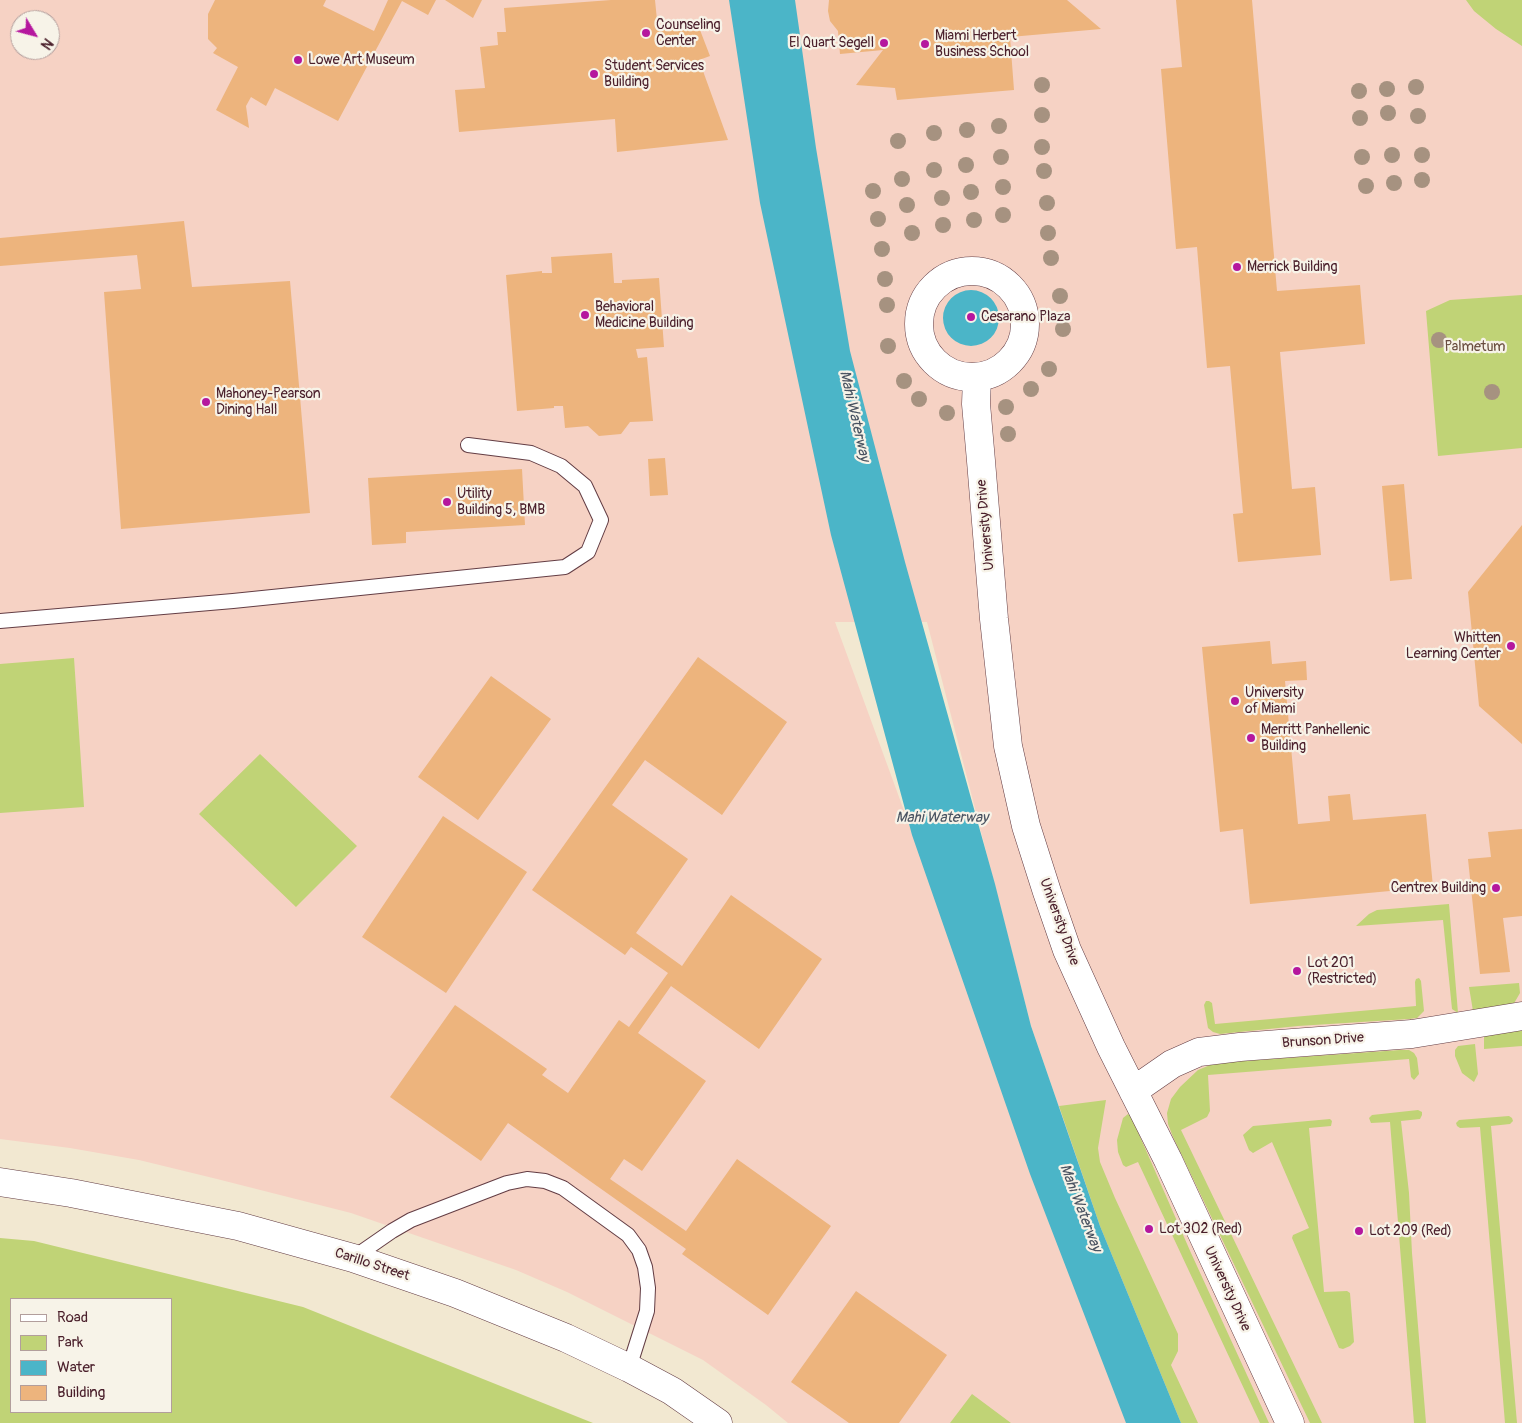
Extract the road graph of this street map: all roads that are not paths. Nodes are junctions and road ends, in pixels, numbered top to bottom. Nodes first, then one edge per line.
1 (977, 378) dead end
2 (468, 445) dead end
3 (0, 621) edge
4 (1522, 1016) edge
5 (1133, 1091) junction
6 (0, 1182) edge
7 (353, 1258) junction
8 (630, 1368) junction
9 (718, 1423) edge
10 (1290, 1423) edge

1 - 5 street, University Drive
2 - 3 lane
4 - 5 street, Brunson Drive
5 - 10 street, University Drive
6 - 7 street, Carillo Street
7 - 8 street, Carillo Street
7 - 8 lane
8 - 9 street, Carillo Street

